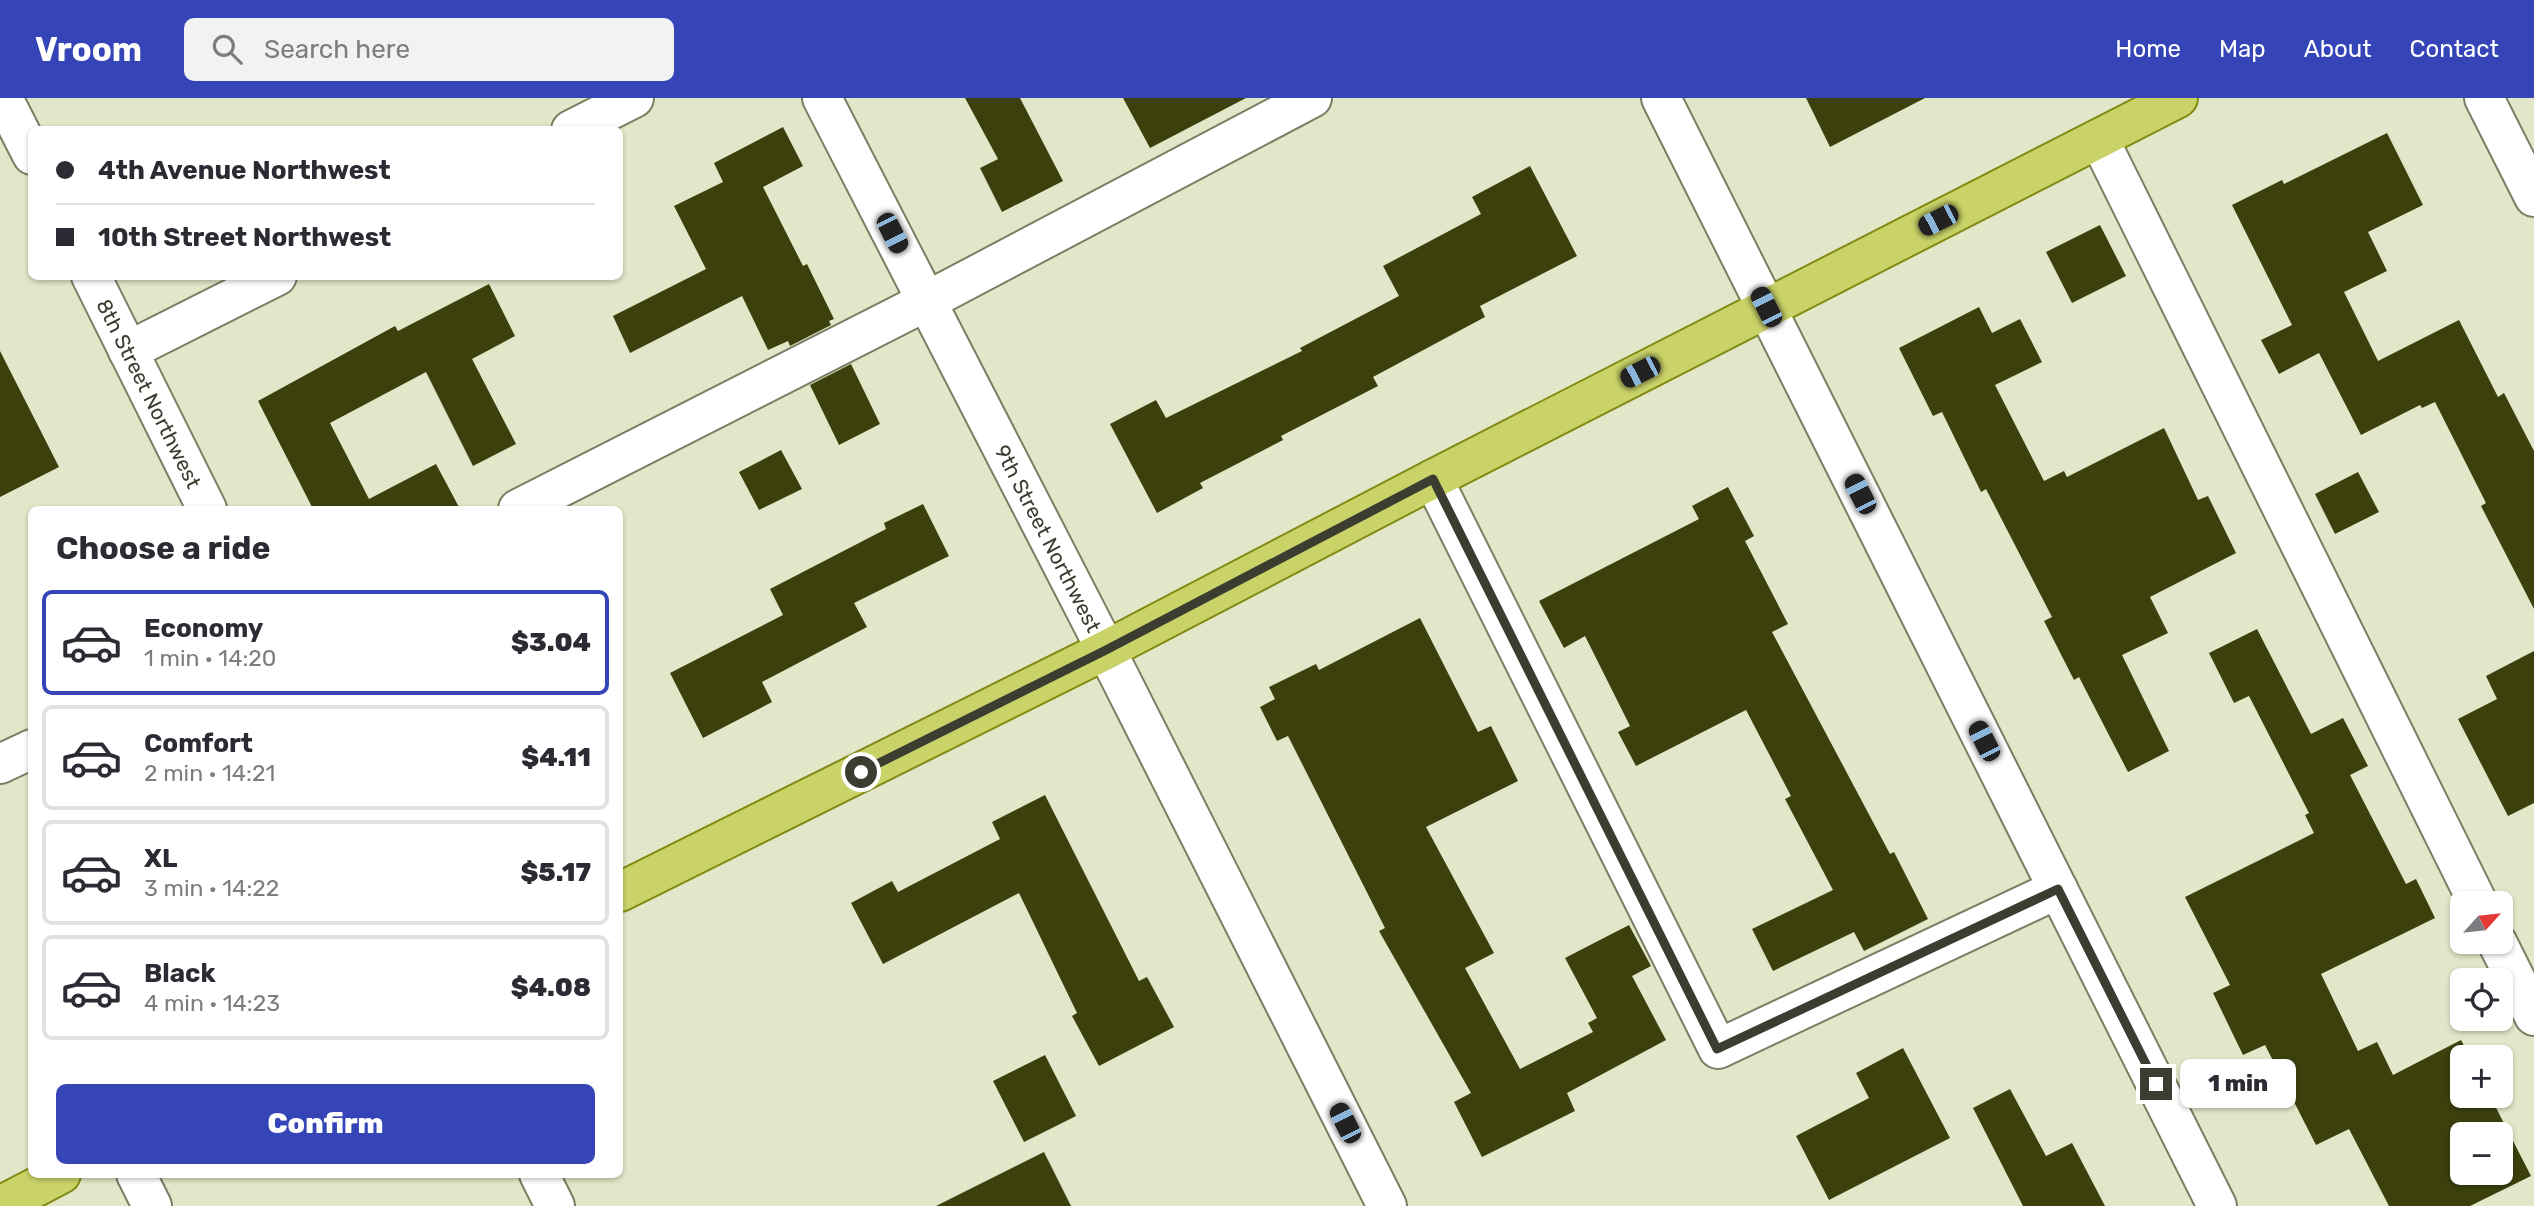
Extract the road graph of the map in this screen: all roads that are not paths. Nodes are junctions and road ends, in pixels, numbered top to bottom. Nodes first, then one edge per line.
1 (3, 98) edge
2 (634, 98) edge
3 (822, 98) edge
4 (1312, 98) edge
5 (1661, 98) edge
6 (2178, 98) edge
7 (2484, 98) edge
8 (579, 126) edge
9 (2099, 139) junction
10 (28, 147) edge
11 (2534, 197) edge
12 (93, 280) edge
13 (269, 280) edge
14 (927, 301) junction
15 (1766, 307) junction
16 (128, 351) junction
17 (1433, 479) junction
18 (206, 506) edge
19 (524, 506) edge
20 (1106, 650) junction
21 (28, 751) edge
22 (0, 764) edge
23 (2058, 889) junction
24 (623, 891) edge
25 (2472, 891) edge
26 (2503, 954) edge
27 (2534, 1016) edge
28 (53, 1178) edge
29 (138, 1178) edge
30 (541, 1178) edge
31 (0, 1206) edge
32 (152, 1206) edge
33 (555, 1206) edge
34 (1387, 1206) edge
35 (2217, 1206) edge

1 - 10 street
2 - 8 street
3 - 14 street, 9th Street Northwest
4 - 14 street
5 - 15 street
6 - 9 main road
7 - 11 street
9 - 15 main road
9 - 25 street
12 - 16 street, 8th Street Northwest
13 - 16 street
14 - 19 street
14 - 20 street, 9th Street Northwest
15 - 17 main road
15 - 23 street
16 - 18 street, 8th Street Northwest
17 - 20 main road
17 - 23 street
20 - 24 main road
20 - 34 street, 9th Street Northwest
21 - 22 street
23 - 35 street
26 - 27 street
28 - 31 main road
29 - 32 street
30 - 33 street

